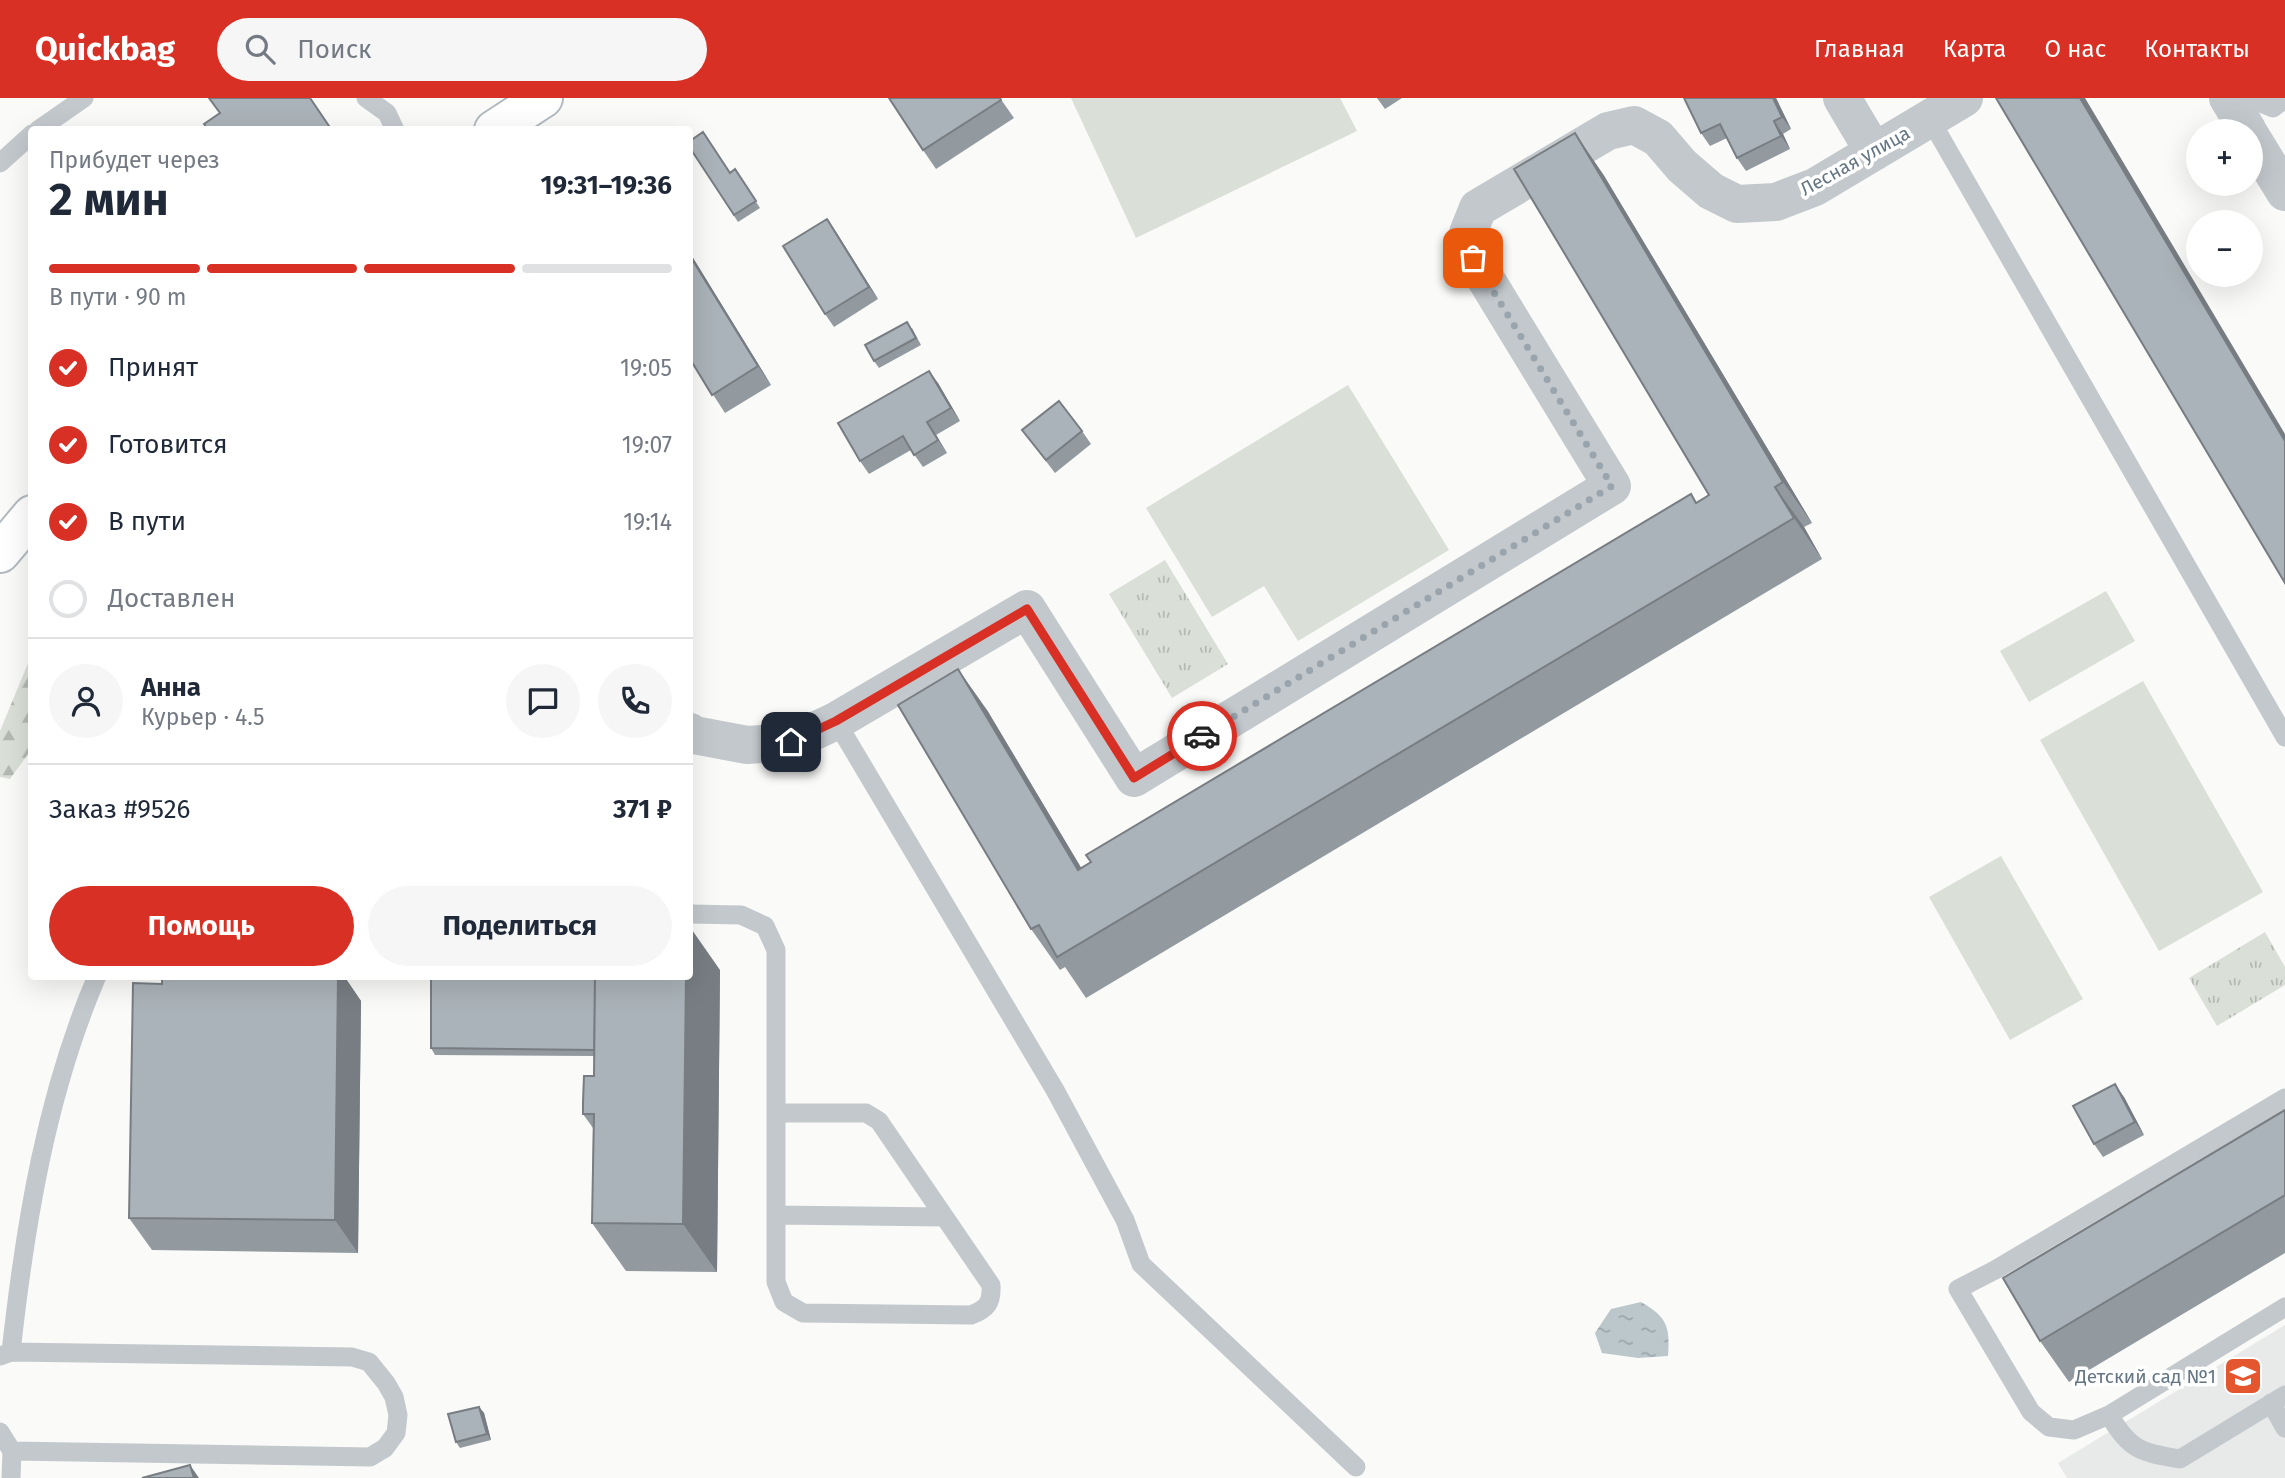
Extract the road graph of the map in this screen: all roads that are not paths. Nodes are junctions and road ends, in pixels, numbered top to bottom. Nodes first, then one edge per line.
1 (84, 98) edge
2 (366, 98) edge
3 (543, 98) edge
4 (1842, 98) edge
5 (1964, 98) edge
6 (2228, 98) edge
7 (2249, 98) edge
8 (2285, 99) edge
9 (1930, 119) junction
10 (2241, 119) edge
11 (44, 126) edge
12 (394, 126) edge
13 (500, 126) edge
14 (28, 138) edge
15 (1874, 152) junction
16 (2263, 156) edge
17 (0, 163) edge
18 (2285, 192) edge
19 (28, 520) edge
20 (0, 553) edge
21 (836, 721) junction
22 (693, 734) edge
23 (2285, 737) edge
24 (693, 914) edge
25 (95, 980) edge
26 (2285, 1098) edge
27 (776, 1114) junction
28 (776, 1215) junction
29 (944, 1217) junction
30 (2285, 1307) edge
31 (6, 1354) edge
32 (2278, 1399) edge
33 (2109, 1415) junction
34 (2285, 1428) edge
35 (0, 1432) edge
36 (12, 1451) junction
37 (1356, 1467) dead end
38 (11, 1478) edge

1 - 11 lane
2 - 12 lane
3 - 13 main road
4 - 15 street
5 - 9 street, Лесная улица
6 - 10 street
7 - 8 lane
9 - 15 street, Лесная улица
9 - 23 lane
14 - 17 lane
15 - 21 street, Лесная улица
16 - 18 street
19 - 20 main road
21 - 22 street, Лесная улица
21 - 37 lane
24 - 27 lane
25 - 31 lane
26 - 33 lane
27 - 28 lane
27 - 29 lane
28 - 29 lane
28 - 29 lane
30 - 33 lane
31 - 36 lane
32 - 33 lane
32 - 34 lane
35 - 36 lane
36 - 38 lane

